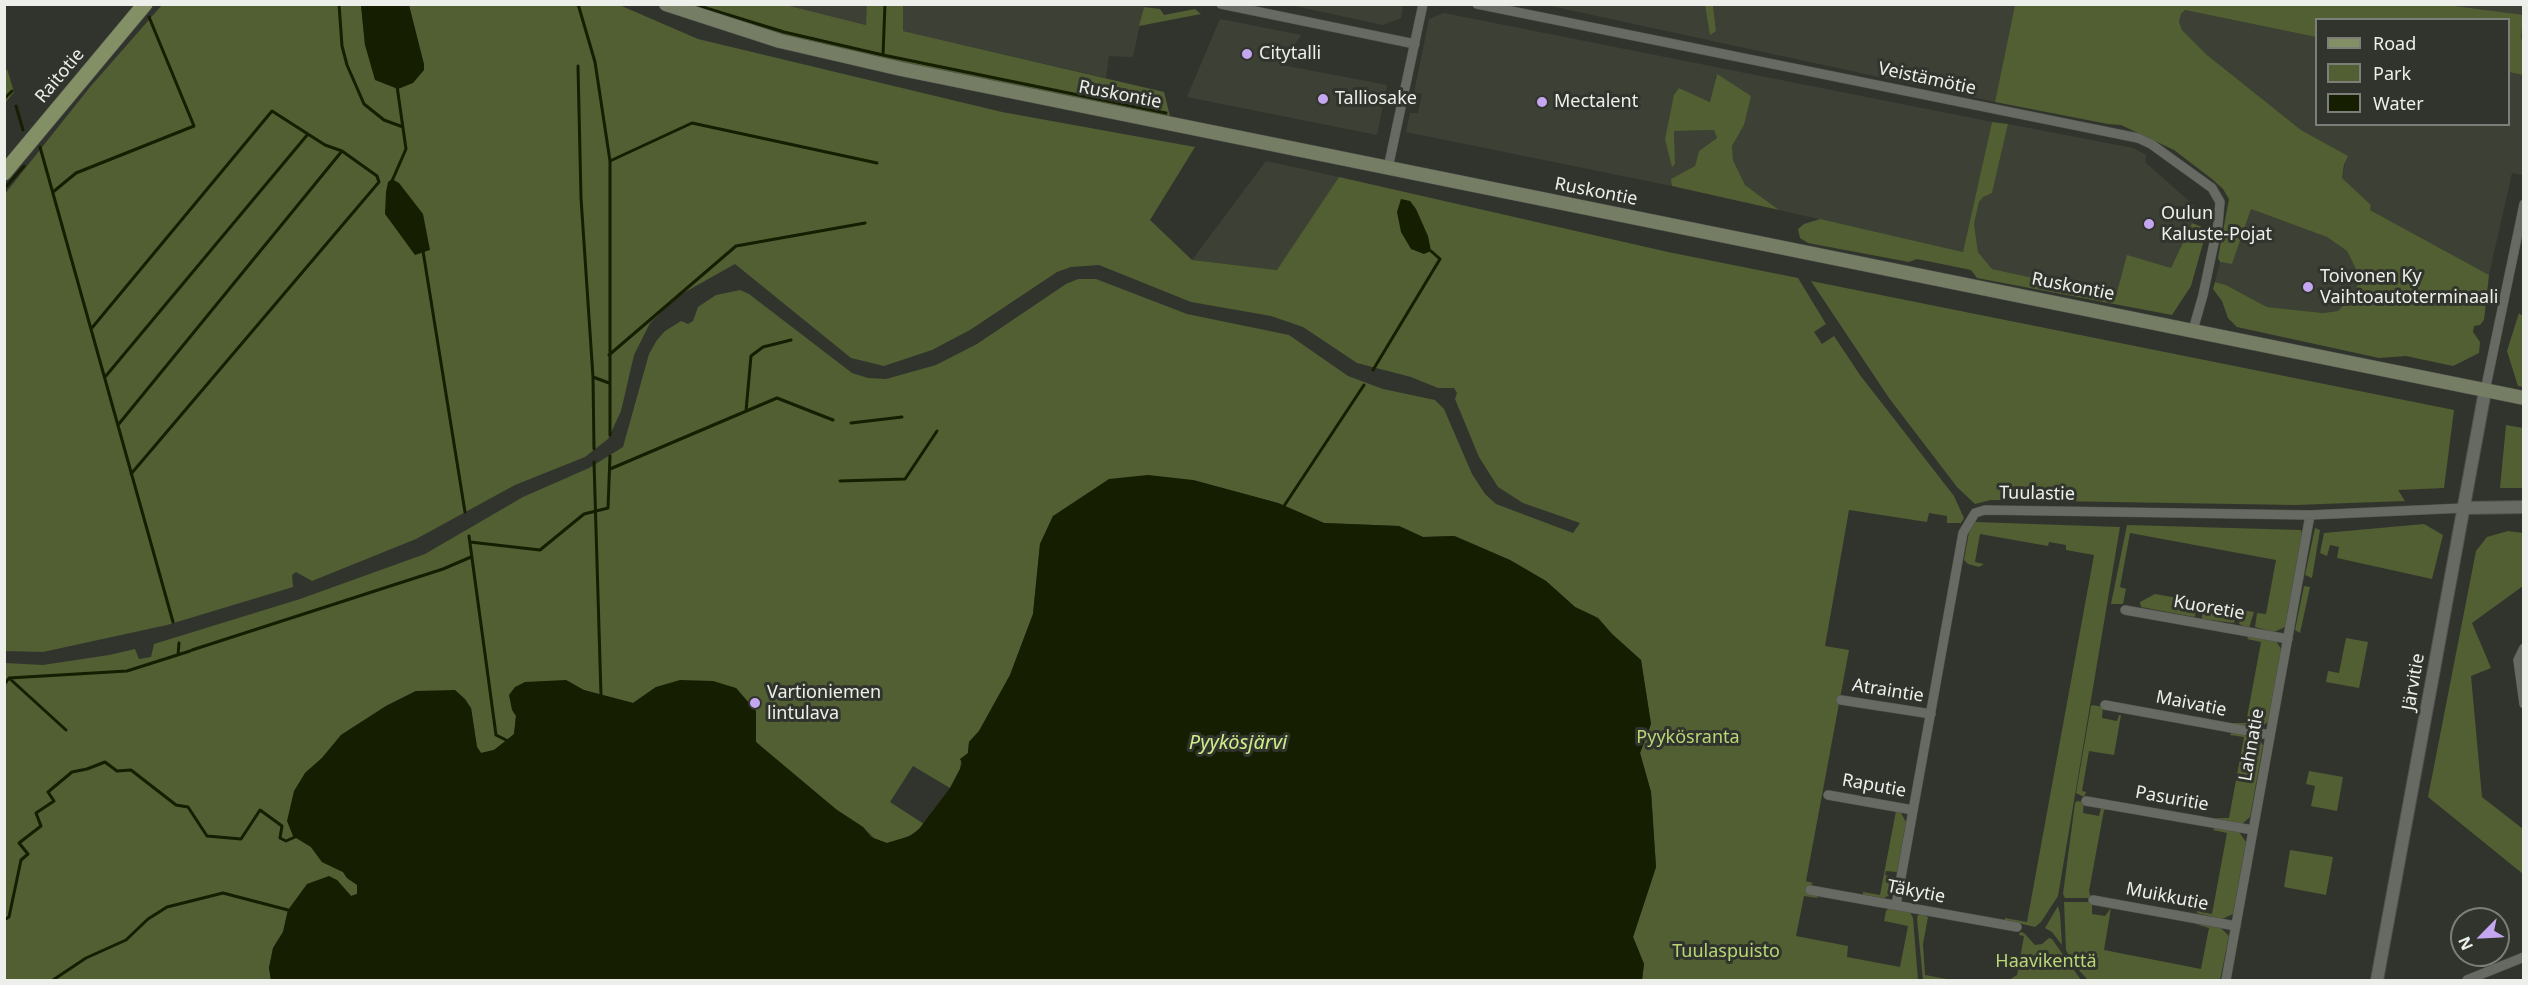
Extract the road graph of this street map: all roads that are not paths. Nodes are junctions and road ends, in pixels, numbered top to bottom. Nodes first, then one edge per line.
1 (145, 4) edge
2 (666, 4) edge
3 (1221, 4) edge
4 (1423, 4) edge
5 (1477, 4) edge
6 (1415, 44) junction
7 (1388, 168) junction
8 (4, 173) edge
9 (2523, 204) edge
10 (2193, 330) junction
11 (2485, 390) junction
12 (2523, 398) edge
13 (2523, 507) edge
14 (2464, 508) junction
15 (2310, 515) junction
16 (2125, 610) dead end
17 (2288, 639) junction
18 (2523, 648) edge
19 (1840, 700) dead end
20 (2523, 704) edge
21 (2105, 705) dead end
22 (1931, 714) junction
23 (2270, 735) junction
24 (1828, 795) dead end
25 (2086, 801) dead end
26 (1913, 810) junction
27 (2253, 830) junction
28 (1810, 890) dead end
29 (2093, 900) dead end
30 (1896, 905) junction
31 (2236, 926) junction
32 (2017, 927) dead end
33 (2523, 957) edge
34 (2226, 981) edge
35 (2377, 981) edge
36 (2467, 981) edge

1 - 8 main road, Raitotie
2 - 7 main road, Ruskontie
3 - 6 street
4 - 6 street
5 - 10 street, Veistämötie
6 - 7 street
7 - 10 main road, Ruskontie
9 - 11 street
10 - 11 main road, Ruskontie
11 - 12 main road, Ruskontie
11 - 14 street, Järvitie
13 - 14 street
14 - 15 street, Tuulastie
14 - 35 street, Järvitie
15 - 17 street, Lahnatie
15 - 22 street, Tuulastie
16 - 17 street, Kuoretie
17 - 23 street, Lahnatie
18 - 20 street
19 - 22 street, Atraintie
21 - 23 street, Maivatie
22 - 26 street, Tuulastie
23 - 27 street, Lahnatie
24 - 26 street, Raputie
25 - 27 street, Pasuritie
26 - 30 street, Tuulastie
27 - 31 street, Lahnatie
28 - 30 street, Täkytie
29 - 31 street, Muikkutie
30 - 32 street, Täkytie
31 - 34 street, Lahnatie
33 - 36 street

